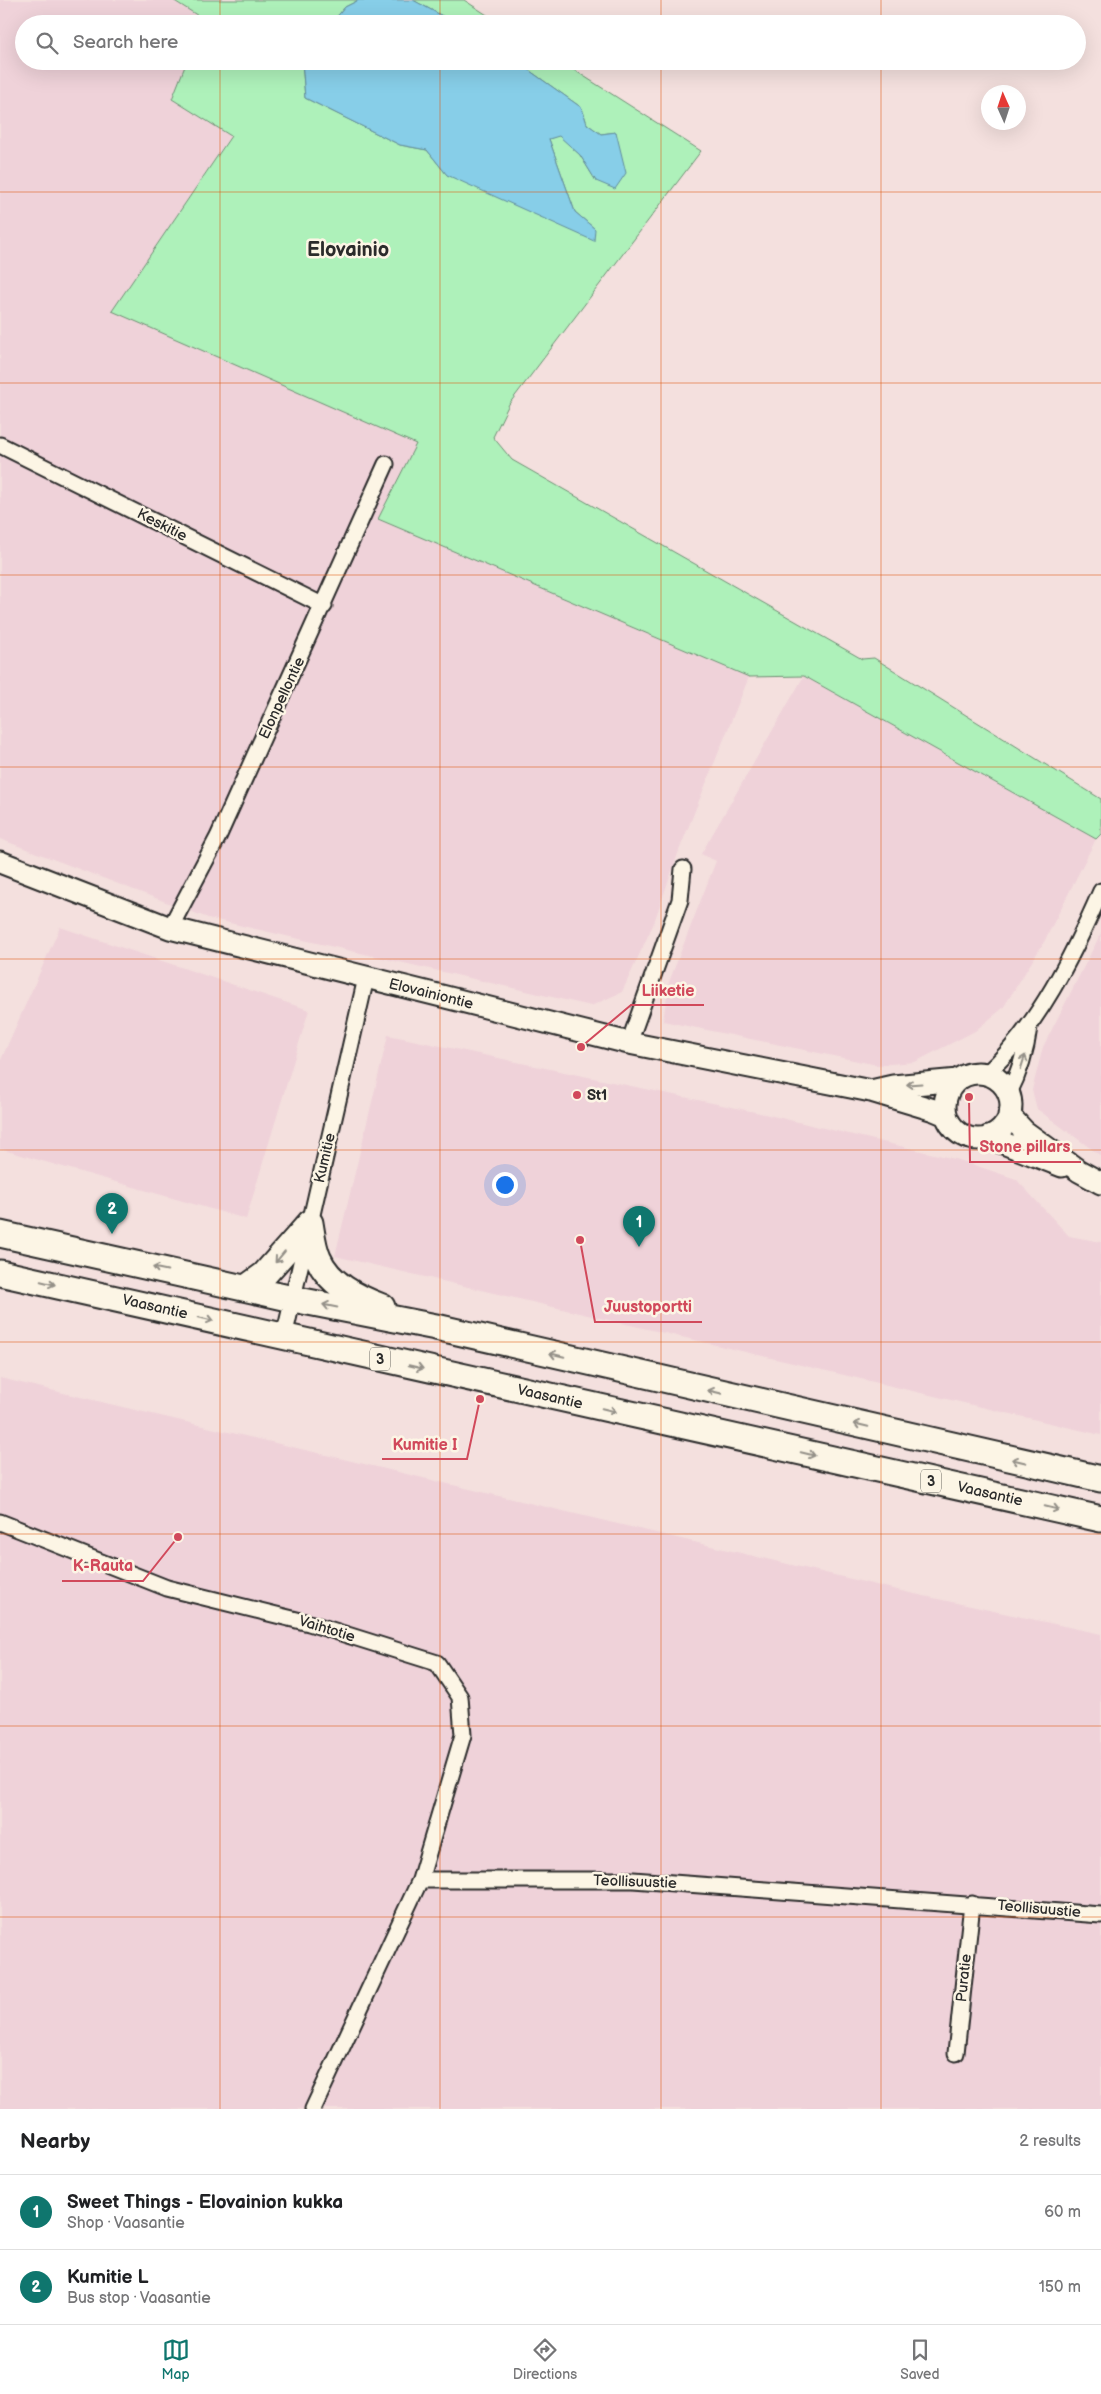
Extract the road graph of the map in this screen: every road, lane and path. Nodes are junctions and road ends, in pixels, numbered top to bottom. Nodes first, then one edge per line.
1 (0, 444) edge
2 (386, 464) dead end
3 (324, 606) junction
4 (0, 862) edge
5 (684, 869) dead end
6 (1101, 891) edge
7 (170, 928) junction
8 (366, 978) junction
9 (1030, 1027) junction
10 (629, 1043) junction
11 (986, 1074) junction
12 (958, 1080) junction
13 (871, 1091) junction
14 (1009, 1105) junction
15 (946, 1116) junction
16 (988, 1137) junction
17 (1079, 1171) junction
18 (1101, 1183) edge
19 (310, 1223) junction
20 (0, 1234) edge
21 (0, 1273) edge
22 (246, 1288) junction
23 (293, 1299) junction
24 (436, 1327) junction
25 (284, 1338) junction
26 (1101, 1479) edge
27 (1101, 1519) edge
28 (0, 1522) edge
29 (420, 1880) junction
30 (972, 1904) junction
31 (1101, 1915) edge
32 (956, 2053) dead end
33 (313, 2109) edge

1 - 3 street, Keskitie
2 - 3 street, Elonpellontie
3 - 7 street, Elonpellontie
4 - 7 main road, Elovainiontie
5 - 10 street
6 - 9 street
7 - 8 main road, Elovainiontie
8 - 10 main road, Elovainiontie
8 - 19 street, Kumitie
9 - 11 street
14 -> 9 street
10 - 13 main road, Elovainiontie
11 - 12 main road
11 - 14 main road
12 -> 13 main road, Elovainiontie
12 - 15 main road
13 - 15 main road, Elovainiontie
14 - 16 main road
14 - 17 main road
15 - 16 main road
16 - 17 main road
17 - 18 main road
19 -> 22 highway
19 - 23 street, Kumitie
19 - 24 highway
22 -> 20 highway
21 -> 25 highway, Vaasantie / 3
22 - 23 highway
24 -> 23 highway
23 - 25 street, Kumitie
26 -> 24 highway
25 -> 27 highway, Vaasantie / 3
28 - 29 street, Vaihtotie
29 - 30 street, Teollisuustie
29 - 33 street
30 - 31 street, Teollisuustie
30 - 32 street, Puratie

